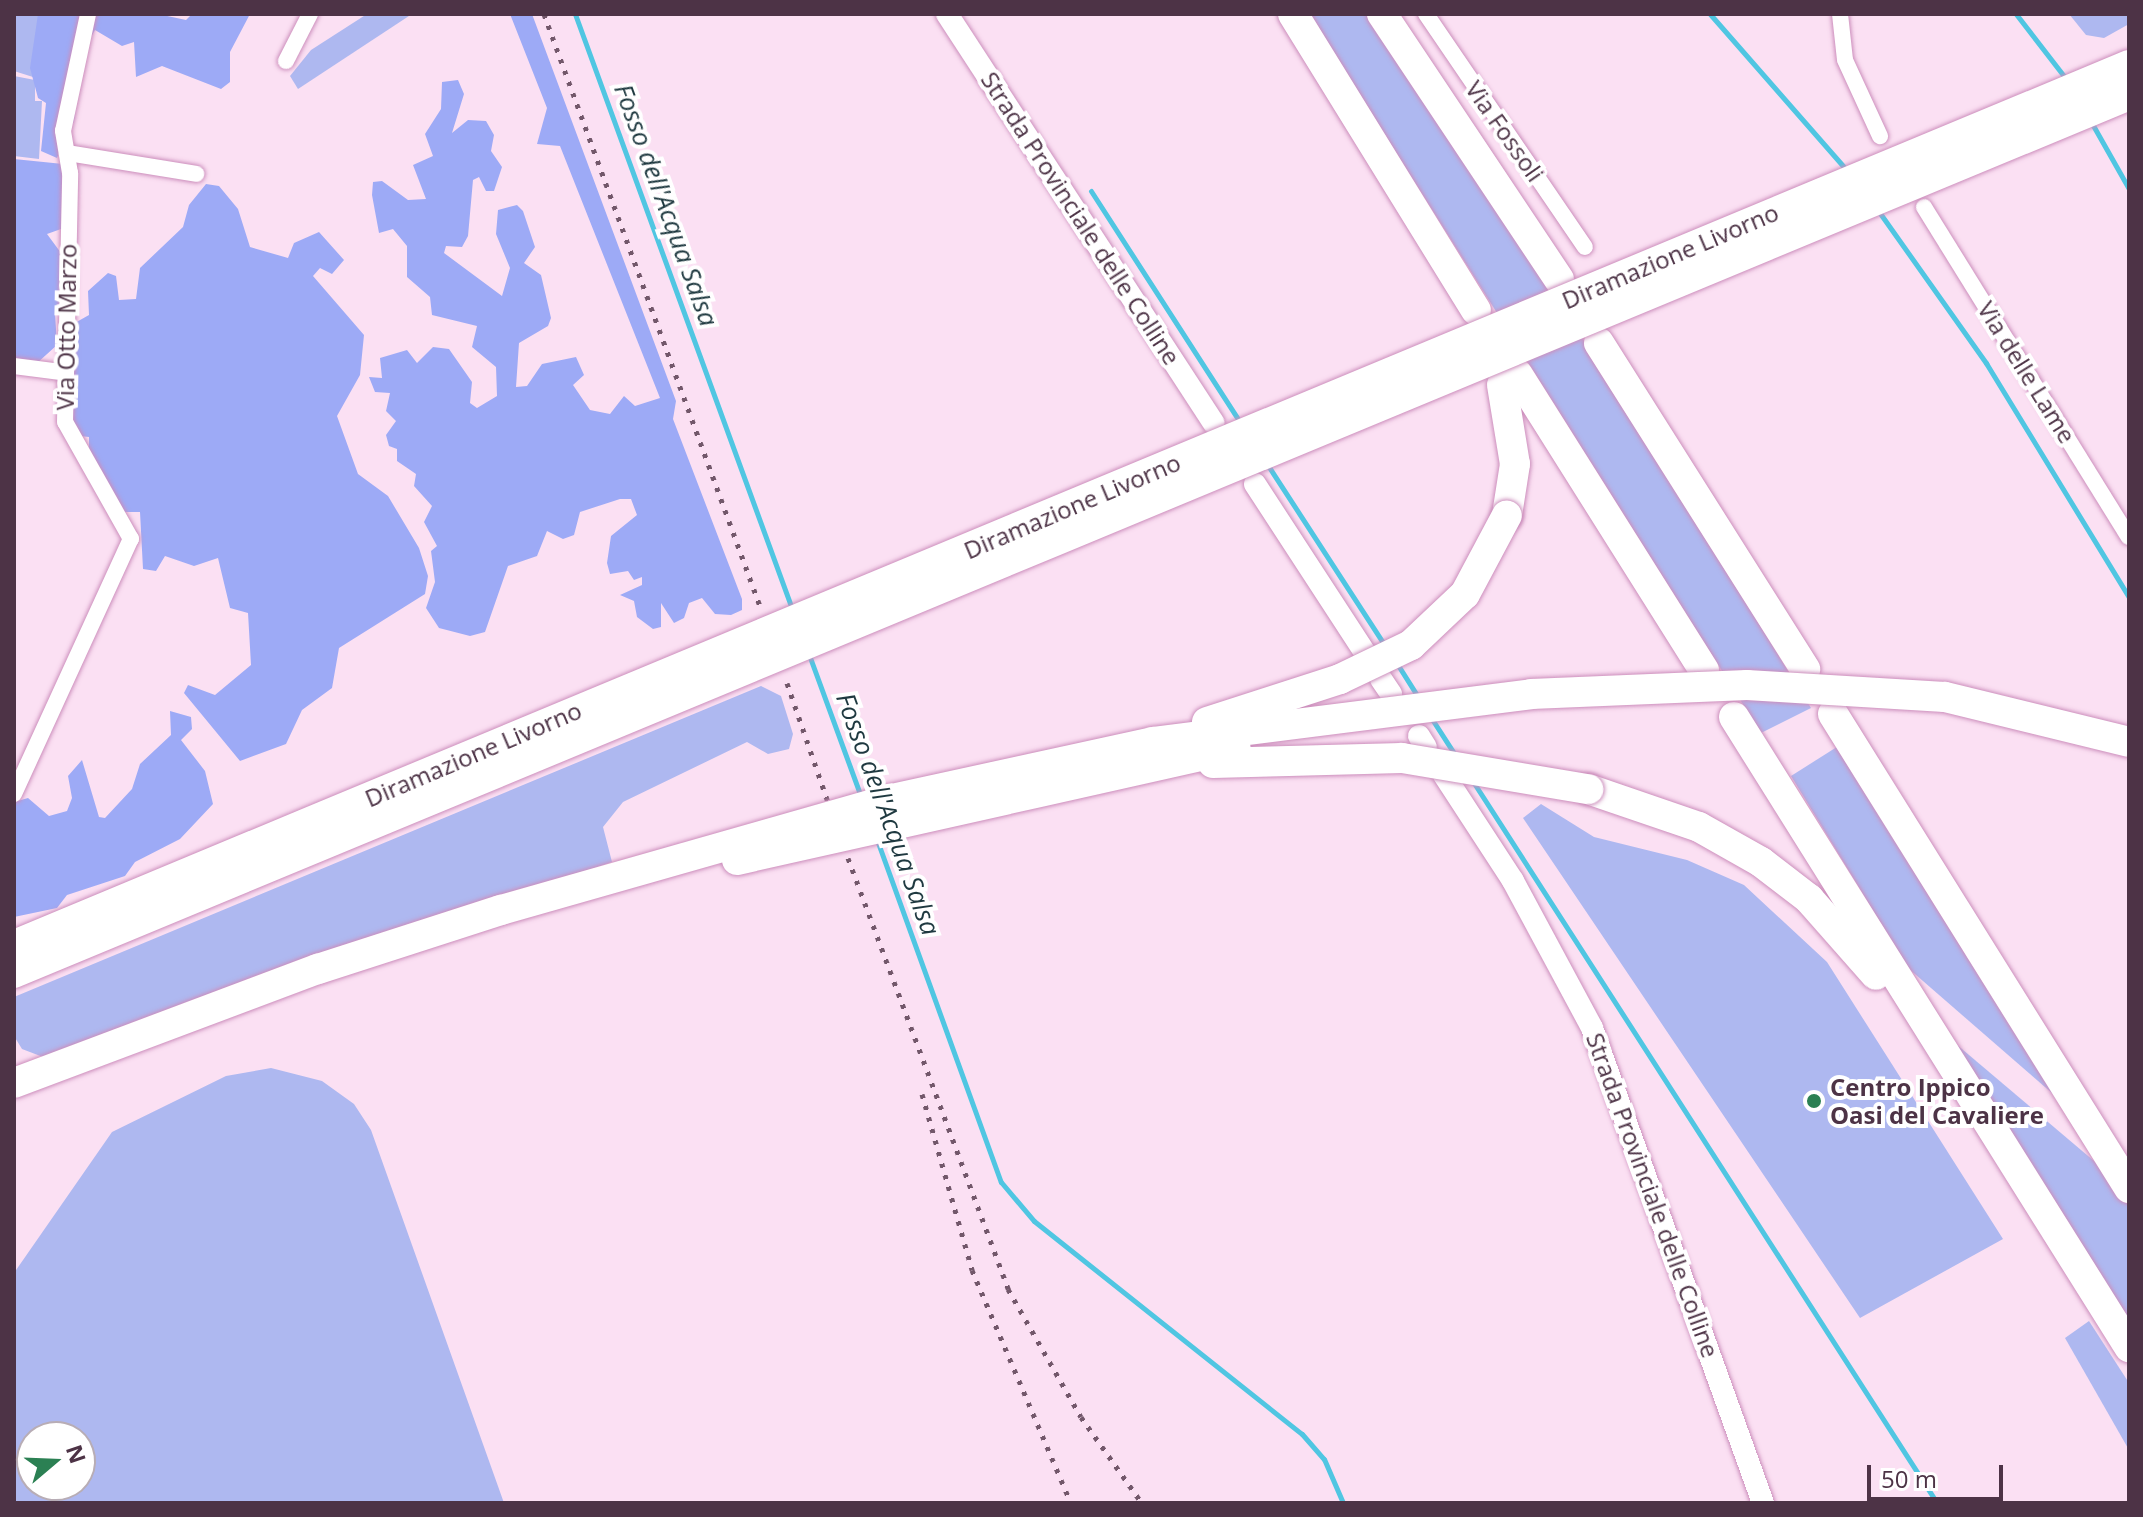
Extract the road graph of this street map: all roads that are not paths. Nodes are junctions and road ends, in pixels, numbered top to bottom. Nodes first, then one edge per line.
1 (88, 14) edge
2 (310, 14) edge
3 (947, 14) edge
4 (1293, 14) edge
5 (1382, 14) edge
6 (1426, 14) edge
7 (1840, 14) edge
8 (286, 61) dead end
9 (2129, 65) edge
10 (2129, 95) edge
11 (1880, 136) dead end
12 (67, 153) junction
13 (196, 174) dead end
14 (1924, 207) dead end
15 (1585, 247) dead end
16 (1559, 279) dead end
17 (1476, 310) dead end
18 (1599, 343) dead end
19 (14, 366) edge
20 (61, 372) junction
21 (1214, 423) dead end
22 (1255, 484) dead end
23 (2129, 537) edge
24 (1367, 656) dead end
25 (1805, 669) dead end
26 (1704, 670) dead end
27 (1833, 714) dead end
28 (1734, 717) dead end
29 (2129, 742) edge
30 (1156, 754) junction
31 (2129, 755) edge
32 (1444, 775) dead end
33 (14, 794) edge
34 (14, 945) edge
35 (14, 973) edge
36 (2010, 994) junction
37 (1952, 1064) junction
38 (14, 1083) edge
39 (14, 1098) edge
40 (2129, 1152) edge
41 (2129, 1188) edge
42 (2129, 1347) edge
43 (1763, 1503) edge

1 - 12 street, Via Otto Marzo
2 - 8 street
3 - 21 main road, Strada Provinciale delle Colline
4 - 17 highway
5 - 16 highway
6 - 15 street, Via Fossoli
7 - 11 street
9 - 34 highway, Diramazione Livorno, bridge
10 - 35 highway, Diramazione Livorno, bridge
12 - 13 street
12 - 20 street, Via Otto Marzo
14 - 23 street, Via delle Lame
18 - 25 highway
19 - 20 street
20 - 33 street, Via Otto Marzo
22 - 24 main road
26 - 30 highway, bridge
27 - 36 highway
28 - 37 highway
29 - 30 highway, bridge
30 - 31 highway, bridge
30 - 37 highway, bridge
30 - 38 highway, bridge
30 - 39 highway, bridge
32 - 43 main road, Strada Provinciale delle Colline
36 - 40 highway
36 - 41 highway
37 - 42 highway

